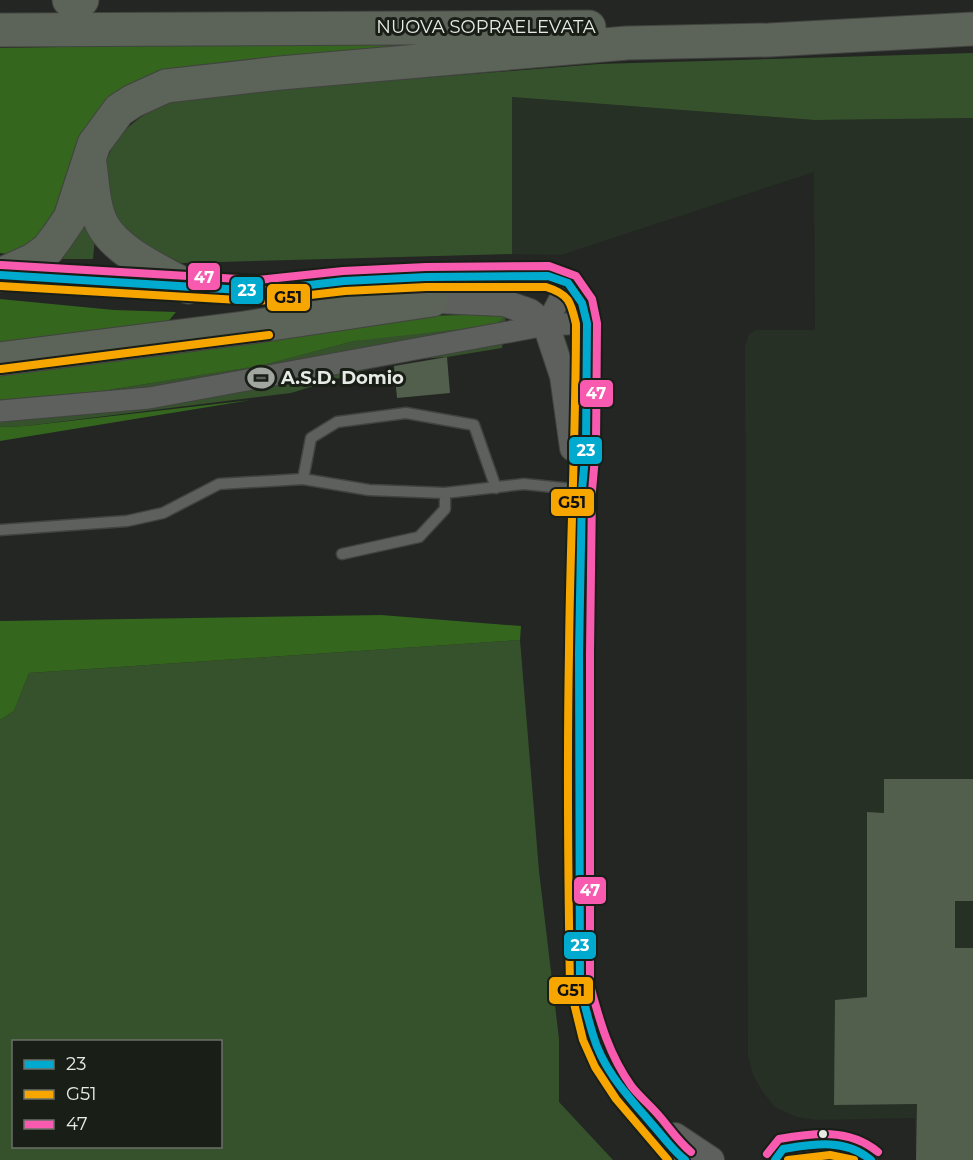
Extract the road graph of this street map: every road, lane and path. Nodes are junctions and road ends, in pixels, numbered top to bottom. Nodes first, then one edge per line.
1 (69, 0) edge
2 (82, 0) edge
3 (973, 27) edge
4 (0, 30) edge
5 (90, 159) junction
6 (0, 275) edge
7 (568, 283) junction
8 (188, 287) junction
9 (258, 291) junction
10 (432, 300) junction
11 (586, 323) junction
12 (546, 325) junction
13 (0, 359) edge
14 (0, 411) edge
15 (303, 479) junction
16 (496, 488) junction
17 (582, 490) junction
18 (445, 493) junction
19 (0, 530) edge
20 (342, 554) dead end
21 (653, 1125) junction
22 (685, 1160) edge
23 (711, 1160) edge
24 (775, 1160) edge
25 (871, 1160) edge

1 - 2 highway
3 - 4 highway, NUOVA SOPRAELEVATA
3 - 5 highway
5 - 6 highway
5 - 8 highway
6 - 8 street
7 - 9 street
7 - 11 street
7 - 12 street
8 - 9 street
9 - 10 street
10 - 12 street
10 - 13 highway
11 - 12 street
11 - 17 street
12 - 14 street
12 - 17 street
15 - 16 lane
15 - 18 lane
15 - 19 lane
16 - 17 lane
16 - 18 lane
17 - 21 street
18 - 20 lane
21 - 22 street
21 - 23 street
24 - 25 lane

